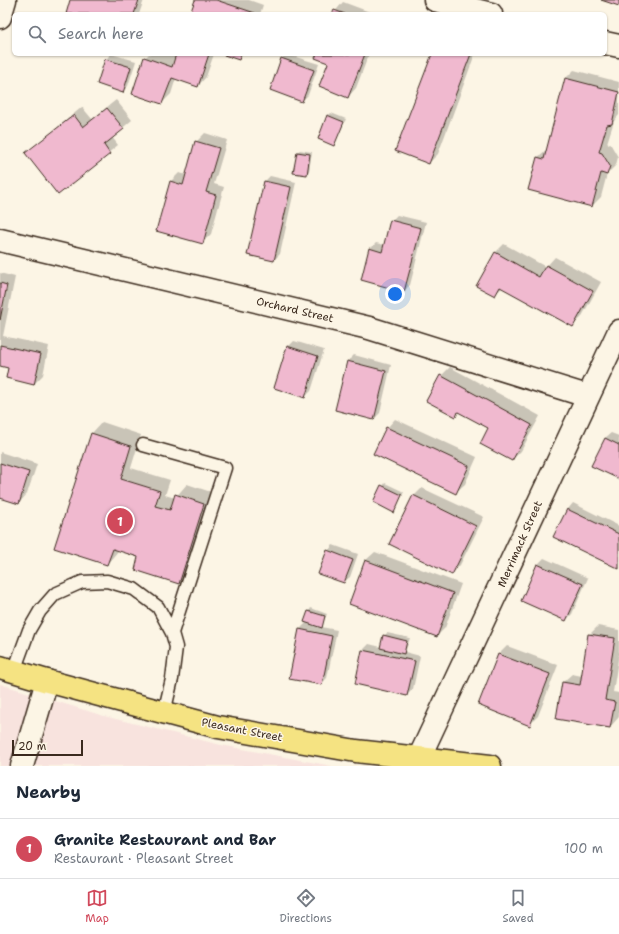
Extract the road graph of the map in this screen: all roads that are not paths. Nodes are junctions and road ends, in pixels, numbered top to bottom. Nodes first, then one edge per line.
1 (5, 0) edge
2 (435, 0) edge
3 (483, 12) edge
4 (0, 17) edge
5 (607, 43) edge
6 (619, 46) edge
7 (0, 240) edge
8 (619, 331) edge
9 (587, 396) junction
10 (143, 445) dead end
11 (172, 633) junction
12 (7, 669) edge
13 (47, 681) junction
14 (164, 713) junction
15 (419, 758) junction
16 (459, 764) edge
17 (22, 766) edge
18 (490, 766) edge

1 - 4 street
2 - 3 street
5 - 6 street
7 - 9 street, Orchard Street
8 - 9 street, Merrimack Street
9 - 15 street, Merrimack Street
10 - 11 lane
11 - 12 lane
11 - 14 lane
12 - 13 main road, Pleasant Street
13 - 14 main road, Pleasant Street
13 - 17 street
14 - 15 main road, Pleasant Street
15 - 16 main road, Pleasant Street
16 - 18 main road, Pleasant Street

